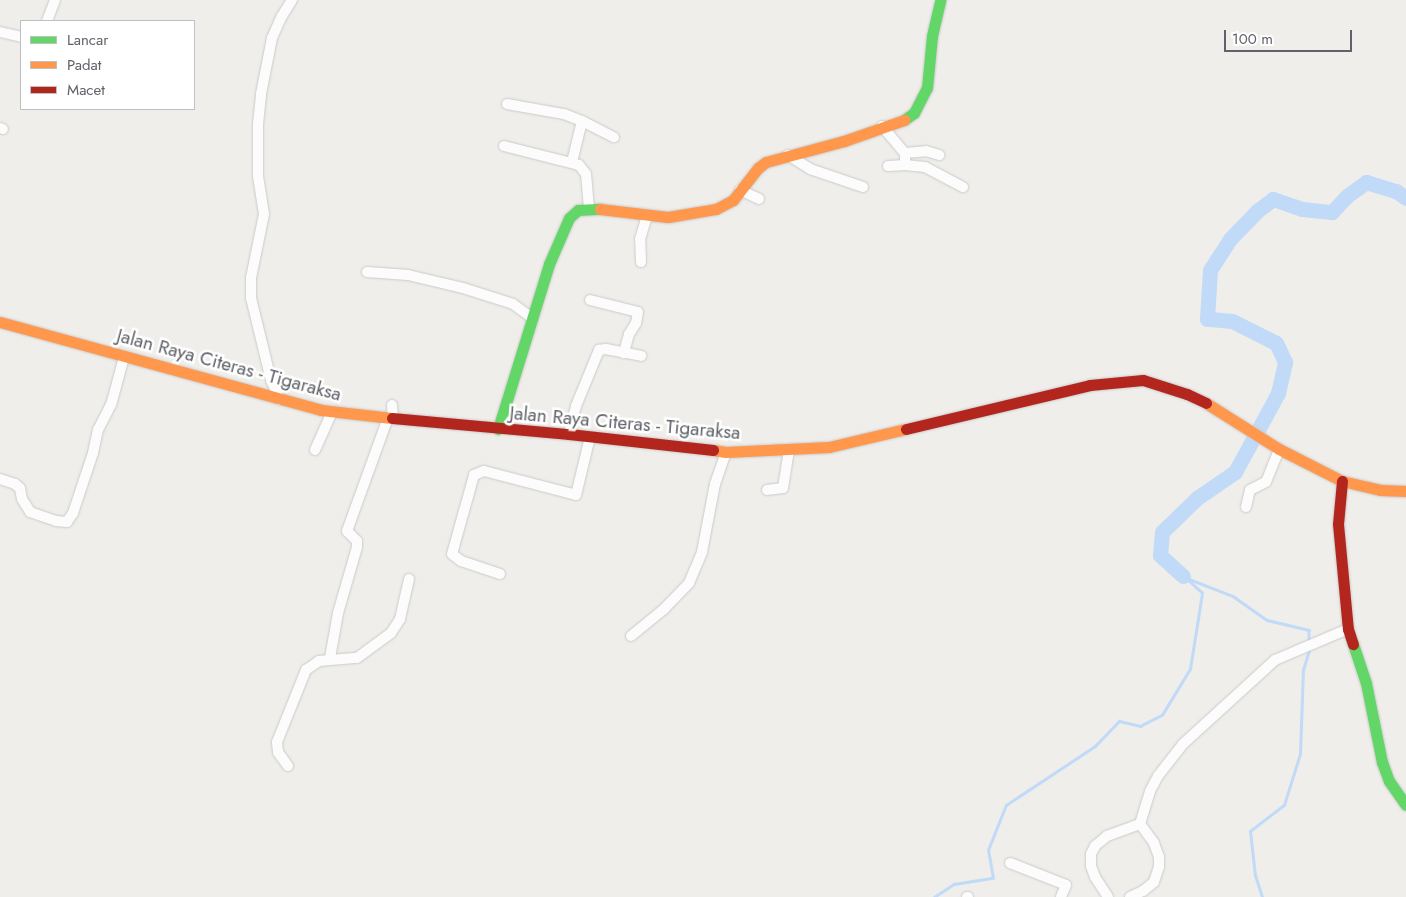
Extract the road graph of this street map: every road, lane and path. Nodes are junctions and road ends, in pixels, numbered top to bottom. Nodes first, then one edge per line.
1 (55, 0) edge
2 (292, 0) edge
3 (940, 0) edge
4 (47, 20) edge
5 (0, 32) edge
6 (20, 37) edge
7 (507, 104) dead end
8 (582, 120) junction
9 (882, 126) junction
10 (614, 136) dead end
11 (504, 146) dead end
12 (905, 153) junction
13 (939, 155) dead end
14 (788, 156) junction
15 (572, 162) junction
16 (905, 165) junction
17 (888, 166) dead end
18 (863, 187) dead end
19 (963, 188) dead end
20 (740, 190) junction
21 (759, 199) dead end
22 (589, 208) junction
23 (647, 216) junction
24 (641, 262) dead end
25 (367, 272) dead end
26 (590, 300) dead end
27 (531, 317) junction
28 (0, 322) edge
29 (624, 353) junction
30 (641, 356) dead end
31 (124, 357) junction
32 (280, 400) junction
33 (392, 405) dead end
34 (332, 412) junction
35 (391, 419) junction
36 (498, 429) junction
37 (569, 434) junction
38 (590, 437) junction
39 (1275, 447) junction
40 (788, 449) junction
41 (315, 450) dead end
42 (726, 452) junction
43 (0, 479) edge
44 (1342, 481) junction
45 (767, 490) dead end
46 (1406, 491) edge
47 (1246, 507) dead end
48 (500, 574) dead end
49 (409, 579) dead end
50 (1348, 629) junction
51 (631, 636) dead end
52 (330, 658) junction
53 (288, 766) dead end
54 (1406, 805) edge
55 (1140, 824) junction
56 (1010, 863) dead end
57 (1061, 897) edge
58 (1108, 897) edge
59 (1130, 897) edge

1 - 4 street
2 - 32 street
3 - 9 main road
5 - 6 street
7 - 8 street
8 - 10 street
8 - 15 street
9 - 12 street
9 - 14 main road
11 - 15 street
12 - 13 street
12 - 16 street
14 - 18 street
14 - 20 main road
15 - 22 street
16 - 17 street
16 - 19 street
20 - 21 street
20 - 23 main road
22 - 23 main road
22 - 27 main road
23 - 24 street
25 - 27 street
26 - 29 street
27 - 36 main road
28 - 31 main road, Jalan Raya Citeras - Tigaraksa
29 - 30 street
29 - 37 street
31 - 32 main road, Jalan Raya Citeras - Tigaraksa
31 - 43 street
32 - 34 main road, Jalan Raya Citeras - Tigaraksa
33 - 35 street
34 - 35 main road, Jalan Raya Citeras - Tigaraksa
34 - 41 street
35 - 36 main road, Jalan Raya Citeras - Tigaraksa
35 - 52 street
36 - 37 main road, Jalan Raya Citeras - Tigaraksa
37 - 38 main road, Jalan Raya Citeras - Tigaraksa
38 - 42 main road, Jalan Raya Citeras - Tigaraksa
38 - 48 street
39 - 40 main road, Jalan Raya Citeras - Tigaraksa
39 - 44 main road, Jalan Raya Citeras - Tigaraksa
39 - 47 street
40 - 42 main road, Jalan Raya Citeras - Tigaraksa
40 - 45 street
42 - 51 street
44 - 46 main road, Jalan Raya Citeras - Tigaraksa
44 - 50 main road
49 - 52 street
50 - 54 main road
50 - 55 street
52 - 53 street
55 - 58 street
55 - 59 street
56 - 57 street

